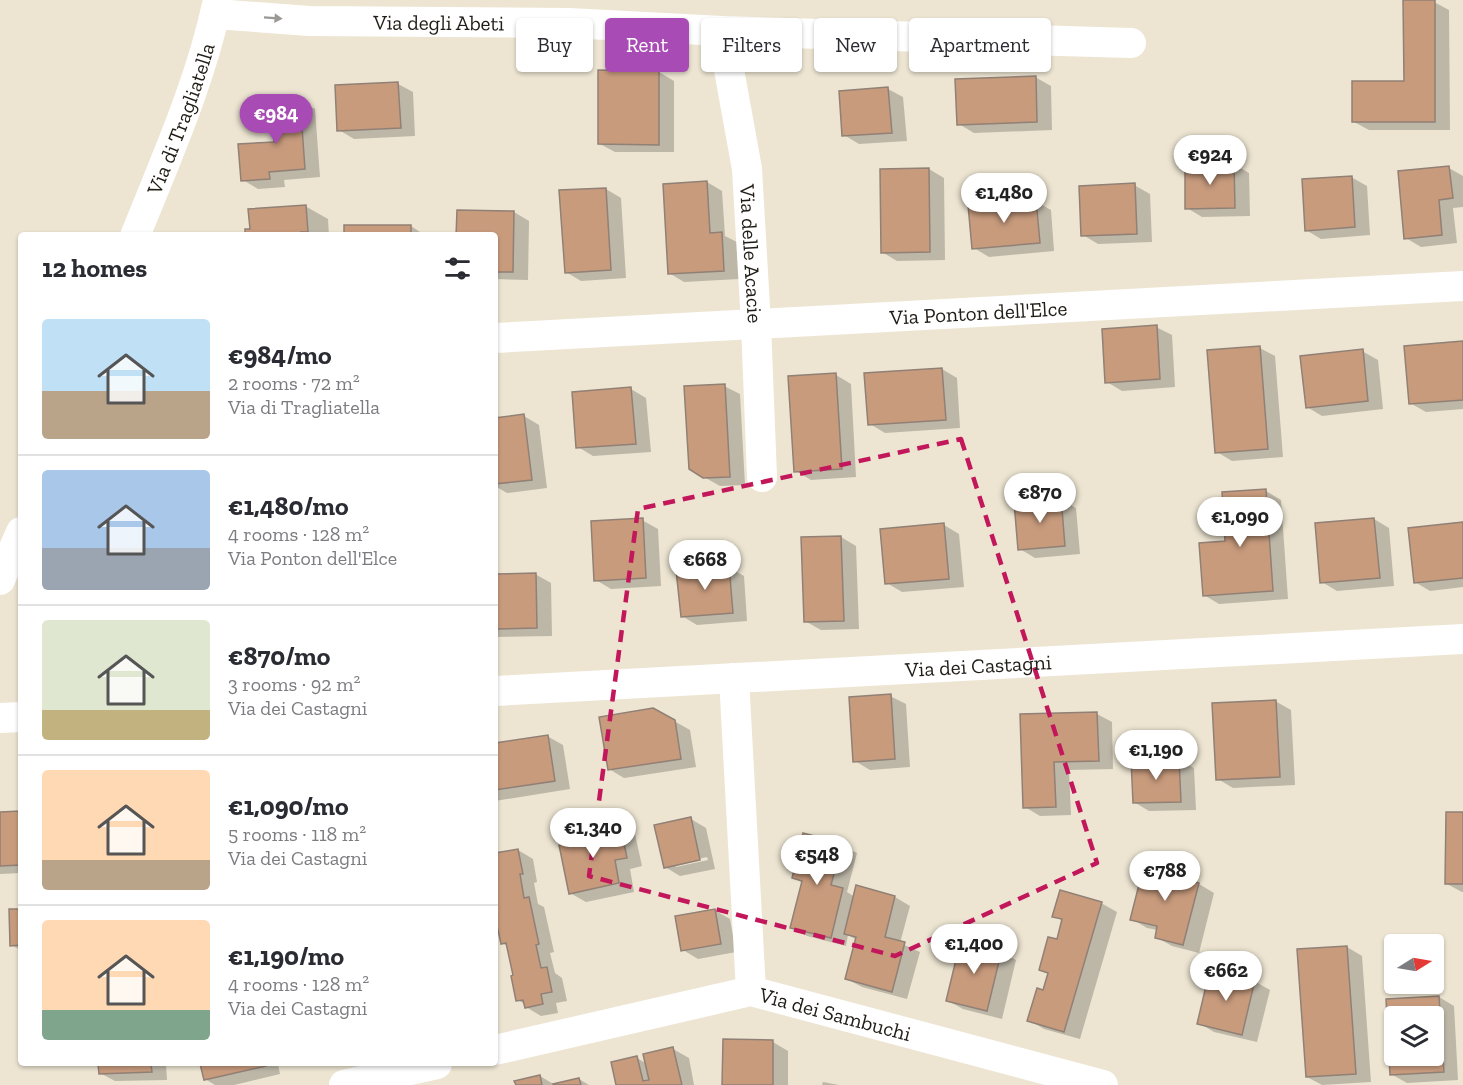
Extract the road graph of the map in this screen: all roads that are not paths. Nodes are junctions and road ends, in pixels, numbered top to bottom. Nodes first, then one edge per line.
1 (217, 7) edge
2 (569, 12) edge
3 (701, 29) edge
4 (802, 34) edge
5 (1131, 43) dead end
6 (729, 72) edge
7 (137, 232) edge
8 (1463, 286) edge
9 (756, 324) junction
10 (498, 338) edge
11 (762, 477) dead end
12 (18, 539) edge
13 (0, 580) edge
14 (1463, 639) edge
15 (734, 678) junction
16 (498, 691) edge
17 (18, 717) edge
18 (0, 718) edge
19 (752, 991) junction
20 (498, 1049) edge
21 (428, 1066) edge
22 (344, 1085) edge
23 (1103, 1085) edge

1 -> 2 street, Via degli Abeti
1 - 7 street, Via di Tragliatella
2 - 3 street, Via degli Abeti
4 - 5 street, Via degli Abeti
6 - 9 street, Via delle Acacie
8 - 9 street, Via Ponton dell'Elce
9 - 10 street, Via Ponton dell'Elce
9 - 11 street, Via delle Acacie
12 - 13 street
14 - 15 street, Via dei Castagni
15 - 16 street, Via dei Castagni
15 - 19 street
17 - 18 street
19 - 20 street, Via dei Sambuchi
19 - 23 street, Via dei Sambuchi
21 - 22 street

